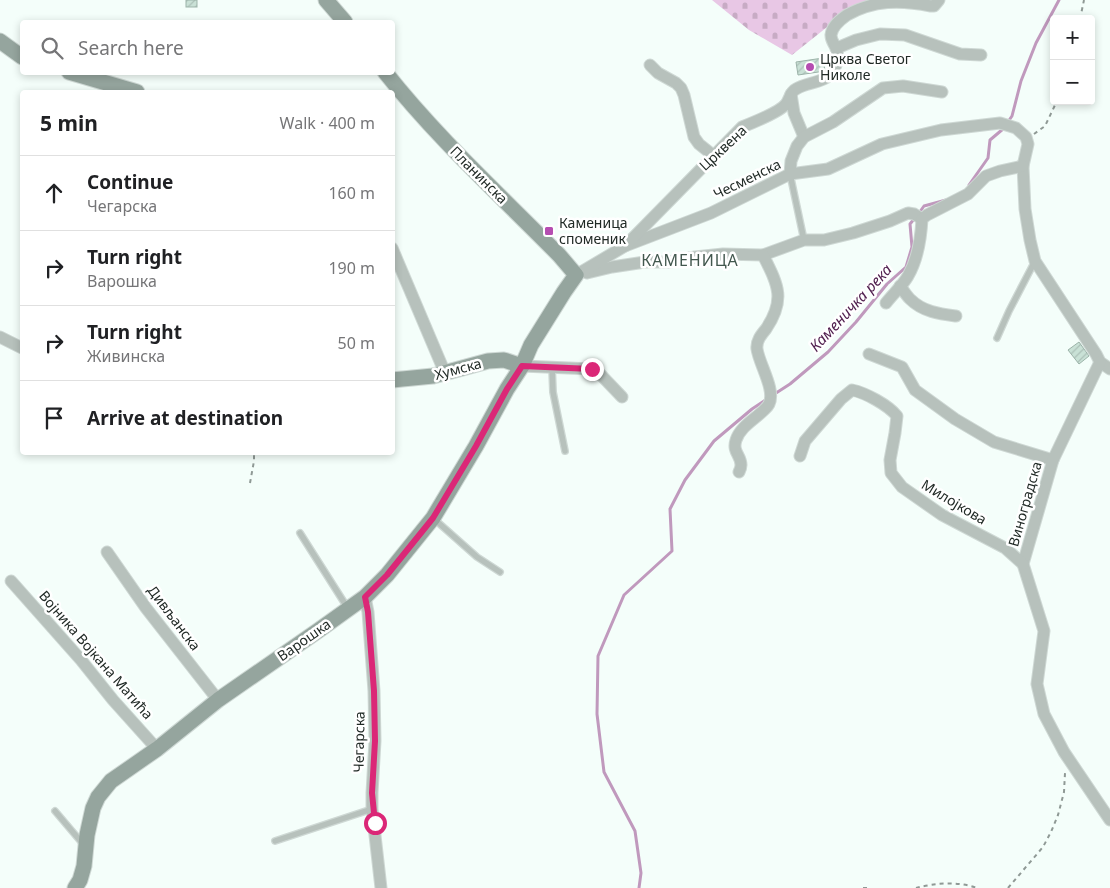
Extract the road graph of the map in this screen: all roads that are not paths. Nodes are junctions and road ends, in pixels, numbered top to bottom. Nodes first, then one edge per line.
1 (326, 0) edge
2 (940, 0) edge
3 (343, 20) edge
4 (0, 41) edge
5 (837, 48) junction
6 (981, 55) dead end
7 (20, 56) edge
8 (650, 65) dead end
9 (79, 75) edge
10 (387, 75) edge
11 (130, 90) edge
12 (791, 92) junction
13 (942, 92) dead end
14 (804, 137) junction
15 (714, 156) junction
16 (1023, 166) junction
17 (790, 174) junction
18 (922, 219) junction
19 (804, 240) junction
20 (625, 246) junction
21 (395, 255) edge
22 (763, 255) junction
23 (1035, 261) junction
24 (576, 275) junction
25 (900, 286) junction
26 (886, 303) dead end
27 (956, 316) dead end
28 (0, 337) edge
29 (997, 338) dead end
30 (20, 347) edge
31 (870, 354) dead end
32 (1100, 362) junction
33 (522, 366) junction
34 (552, 367) junction
35 (1110, 369) edge
36 (445, 373) junction
37 (395, 380) edge
38 (622, 397) dead end
39 (564, 451) dead end
40 (800, 456) dead end
41 (1052, 460) junction
42 (739, 472) dead end
43 (433, 518) junction
44 (300, 533) dead end
45 (107, 552) dead end
46 (1023, 564) junction
47 (500, 572) dead end
48 (12, 581) dead end
49 (365, 597) junction
50 (349, 609) junction
51 (218, 700) junction
52 (157, 749) junction
53 (372, 809) junction
54 (55, 812) dead end
55 (1110, 820) edge
56 (275, 841) dead end
57 (86, 848) junction
58 (75, 888) edge
59 (381, 888) edge

1 - 3 street
2 - 5 street, Црквена
4 - 7 street
5 - 6 street
5 - 12 street, Црквена
8 - 15 street
9 - 11 street
10 - 24 street, Планинска
12 - 14 street
12 - 15 street, Црквена
13 - 14 street
14 - 17 street
15 - 20 street, Црквена
16 - 17 street, Чесменска
16 - 18 street
16 - 23 street
17 - 19 lane
17 - 20 street, Чесменска
18 - 19 street
18 - 25 street
19 - 22 street
20 - 24 street, Црквена
21 - 36 street
22 - 24 street
22 - 42 street
23 - 29 lane
23 - 32 street
24 - 33 street, Црквена
25 - 26 street
25 - 27 street
28 - 30 street
31 - 41 street
32 - 35 street
32 - 41 street, Виноградска
33 - 34 street
33 - 36 street, Хумска
33 - 43 street, Варошка
34 - 38 street
34 - 39 lane
36 - 37 street, Хумска
40 - 46 street, Милојкова
41 - 46 street, Виноградска
43 - 47 lane
43 - 49 street, Варошка
44 - 50 lane
45 - 51 street, Дивљанска
46 - 55 street, Виноградска
48 - 52 street, Војника Војкана Матића
49 - 50 street, Варошка
49 - 53 street, Чегарска
50 - 51 street, Варошка
51 - 52 street, Варошка
52 - 57 street, Варошка
53 - 56 lane
53 - 59 street, Чегарска
54 - 57 lane
57 - 58 street, Варошка

